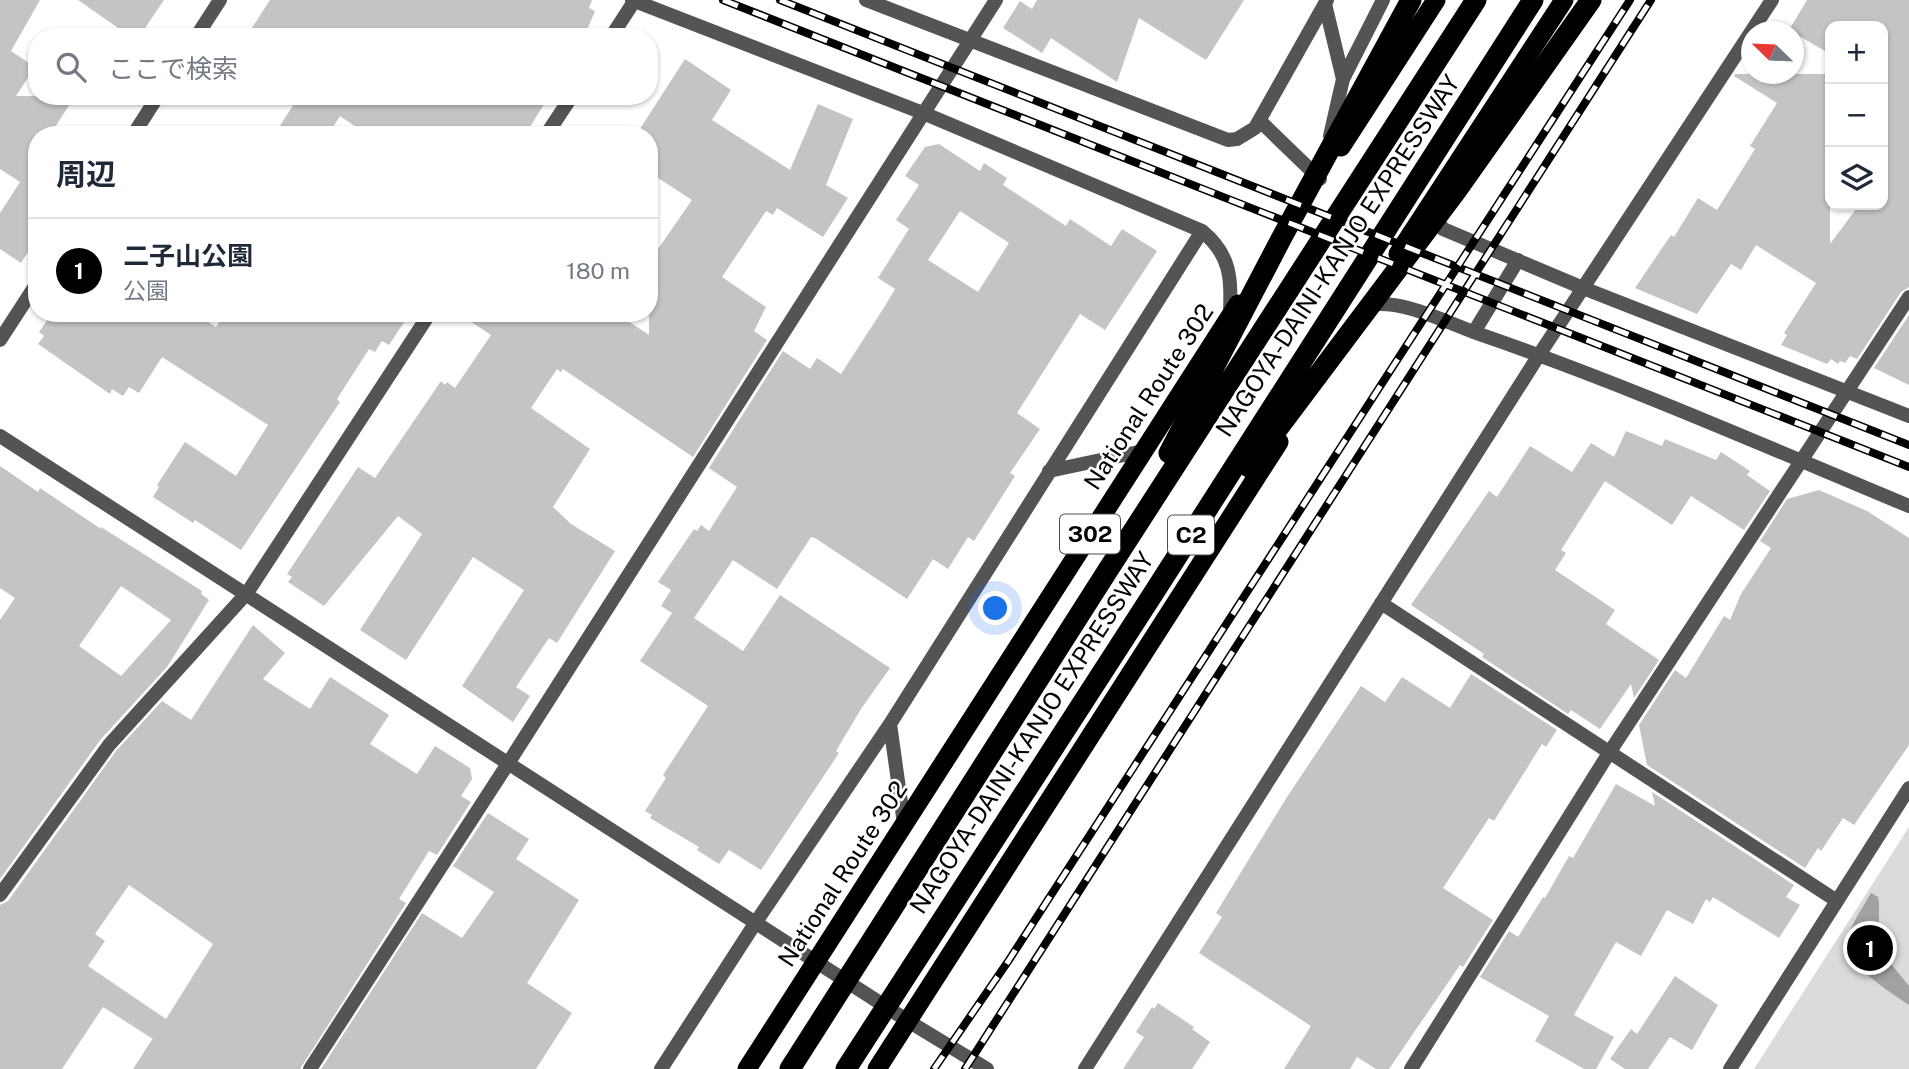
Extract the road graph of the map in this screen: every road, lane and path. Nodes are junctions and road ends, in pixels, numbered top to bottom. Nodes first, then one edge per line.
1 (220, 0) edge
2 (634, 0) edge
3 (866, 0) edge
4 (996, 0) edge
5 (1383, 0) edge
6 (1411, 0) edge
7 (1436, 0) edge
8 (1476, 0) edge
9 (1533, 0) edge
10 (1564, 0) edge
11 (1591, 0) edge
12 (1772, 0) edge
13 (1326, 2) edge
14 (202, 28) edge
15 (617, 28) edge
16 (969, 40) junction
17 (1343, 79) junction
18 (152, 105) edge
19 (566, 105) edge
20 (923, 113) junction
21 (1260, 121) junction
22 (139, 126) edge
23 (552, 126) edge
24 (1320, 179) junction
25 (1429, 206) junction
26 (1202, 231) junction
27 (1518, 260) junction
28 (1583, 288) junction
29 (28, 297) edge
30 (1909, 297) edge
31 (1366, 305) junction
32 (1230, 315) junction
33 (424, 322) edge
34 (1474, 332) junction
35 (0, 340) edge
36 (1539, 355) junction
37 (1849, 392) junction
38 (1909, 416) edge
39 (0, 436) edge
40 (1143, 451) junction
41 (1803, 462) junction
42 (1049, 471) junction
43 (1909, 506) edge
44 (1108, 570) junction
45 (247, 593) junction
46 (1153, 594) junction
47 (1381, 603) junction
48 (890, 724) junction
49 (1609, 753) junction
50 (509, 762) junction
51 (1909, 788) edge
52 (904, 824) junction
53 (0, 895) edge
54 (1836, 901) junction
55 (756, 922) junction
56 (816, 960) junction
57 (908, 1021) junction
58 (310, 1069) edge
59 (662, 1069) edge
60 (747, 1069) edge
61 (790, 1069) edge
62 (846, 1069) edge
63 (877, 1069) edge
64 (987, 1069) edge
65 (1086, 1069) edge
66 (1411, 1069) edge
67 (1730, 1069) edge

1 - 14 street
2 - 15 street
2 - 20 street
3 - 16 street
4 - 16 street
5 - 17 street
6 - 44 highway
7 - 24 highway, National Route 302 / 302
8 - 44 highway, NAGOYA-DAINI-KANJO EXPRESSWAY / C2
9 - 46 highway, NAGOYA-DAINI-KANJO EXPRESSWAY / C2
10 - 25 highway
11 - 46 highway
12 - 28 street
13 - 17 street
13 - 21 street
16 - 20 street
16 - 21 street
17 - 24 street
18 - 22 street
19 - 23 street
20 - 26 street
20 - 50 street
21 - 24 street
24 - 32 highway, National Route 302 / 302
25 - 27 street
25 - 31 highway
26 - 32 street
26 - 42 street
27 - 28 street
27 - 34 street
28 - 36 street
28 - 37 street
29 - 35 street
30 - 37 street
31 - 34 street
31 - 57 highway
32 - 40 highway, National Route 302 / 302
33 - 45 street
34 - 36 street
36 - 41 street
36 - 47 street
37 - 38 street
37 - 41 street
39 - 45 street
40 - 42 street
40 - 52 highway, National Route 302 / 302
41 - 43 street
41 - 49 street
42 - 48 street
44 - 61 highway, NAGOYA-DAINI-KANJO EXPRESSWAY / C2
45 - 50 street
45 - 53 street
46 - 62 highway, NAGOYA-DAINI-KANJO EXPRESSWAY / C2
47 - 49 street
47 - 65 street
48 - 52 street
48 - 55 street
49 - 54 street
49 - 66 street
50 - 55 street
50 - 58 street
51 - 54 street
52 - 56 highway, National Route 302 / 302
54 - 67 street
55 - 56 street
55 - 59 street
56 - 57 street
56 - 60 highway, National Route 302 / 302
57 - 63 highway
57 - 64 street

